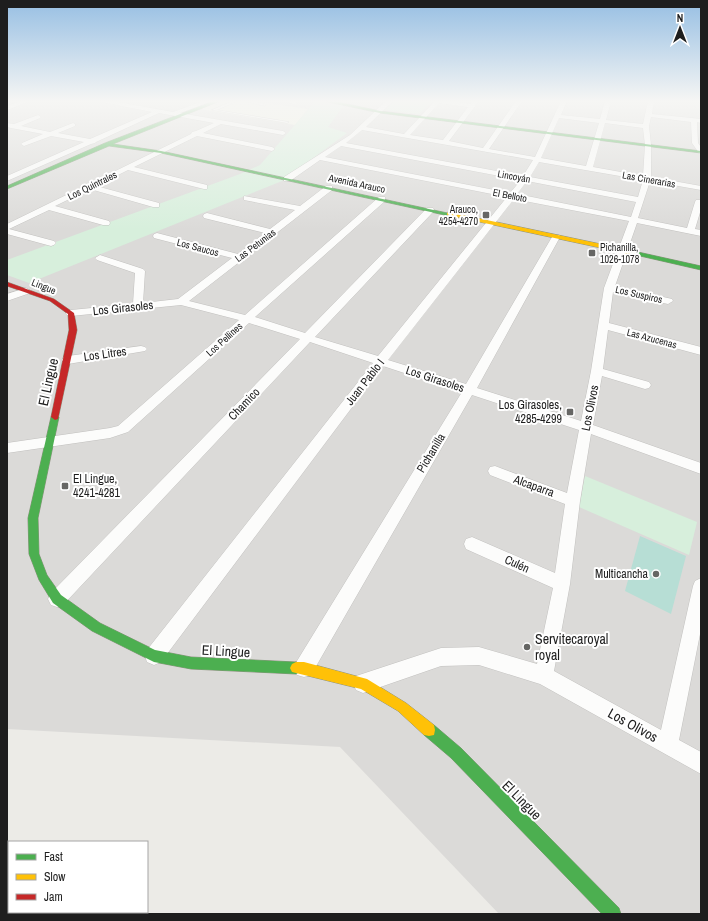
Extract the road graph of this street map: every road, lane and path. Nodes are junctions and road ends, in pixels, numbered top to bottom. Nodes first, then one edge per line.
1 (86, 144) edge
2 (107, 144) joint
3 (176, 144) edge
4 (246, 144) edge
5 (340, 144) joint
6 (450, 144) edge
7 (489, 144) edge
8 (544, 144) edge
9 (596, 144) edge
10 (640, 144) edge
11 (648, 145) junction
12 (272, 149) dead end
13 (485, 150) junction
14 (161, 152) junction
15 (701, 152) edge
16 (319, 158) junction
17 (537, 159) junction
18 (126, 168) junction
19 (589, 168) junction
20 (526, 178) junction
21 (647, 178) junction
22 (287, 179) junction
23 (9, 184) edge
24 (90, 187) junction
25 (204, 187) dead end
26 (329, 188) junction
27 (701, 188) edge
28 (511, 196) junction
29 (247, 198) dead end
30 (382, 199) junction
31 (641, 200) junction
32 (699, 202) dead end
33 (156, 204) dead end
34 (49, 207) junction
35 (302, 209) junction
36 (430, 210) junction
37 (207, 216) dead end
38 (634, 220) junction
39 (106, 223) dead end
40 (491, 223) junction
41 (7, 227) edge
42 (7, 231) edge
43 (690, 231) junction
44 (271, 232) junction
45 (701, 233) edge
46 (156, 236) dead end
47 (556, 237) junction
48 (51, 243) dead end
49 (622, 251) junction
50 (100, 258) dead end
51 (239, 258) junction
52 (701, 268) edge
53 (7, 284) edge
54 (610, 288) junction
55 (26, 290) junction
56 (7, 298) edge
57 (668, 301) dead end
58 (181, 302) junction
59 (138, 306) junction
60 (71, 313) junction
61 (246, 318) junction
62 (603, 326) junction
63 (307, 338) junction
64 (141, 349) dead end
65 (701, 351) edge
66 (68, 360) junction
67 (381, 361) junction
68 (598, 371) junction
69 (645, 385) dead end
70 (469, 390) junction
71 (586, 427) junction
72 (48, 443) junction
73 (7, 448) edge
74 (701, 469) edge
75 (495, 471) dead end
76 (573, 500) junction
77 (472, 544) dead end
78 (562, 584) junction
79 (701, 586) edge
80 (57, 599) junction
81 (154, 656) junction
82 (304, 668) junction
83 (544, 676) junction
84 (363, 683) junction
85 (668, 745) junction
86 (701, 764) edge
87 (613, 914) edge

1 - 23 street
2 - 14 street, Avenida Arauco
2 - 23 street
3 - 14 street, Los Quintrales
4 - 12 street
5 - 16 street
5 - 20 street, Lincoyán
6 - 13 street, Las Cinerarias
7 - 13 street
8 - 17 street, Juan Pablo I
9 - 19 street
10 - 11 street
11 - 15 street
11 - 21 street, Los Olivos
13 - 17 street, Las Cinerarias
14 - 18 street, Los Quintrales
14 - 22 street, Avenida Arauco
16 - 22 street
16 - 28 street, El Belloto
17 - 19 street, Las Cinerarias
17 - 20 street, Juan Pablo I
18 - 24 street, Los Quintrales
18 - 25 street
19 - 21 street, Las Cinerarias
20 - 28 street, Juan Pablo I
20 - 31 street, Lincoyán
21 - 27 street, Las Cinerarias
21 - 31 street, Los Olivos
22 - 26 street, Avenida Arauco
24 - 33 street
24 - 34 street, Los Quintrales
26 - 30 street, Avenida Arauco
26 - 35 street, Las Petunias
28 - 38 street, El Belloto
28 - 40 street, Juan Pablo I
29 - 35 street
30 - 36 street, Avenida Arauco
30 - 61 street, Los Pellines
31 - 38 street, Los Olivos
32 - 43 street
34 - 39 street
34 - 41 street, Los Quintrales
35 - 44 street, Las Petunias
36 - 40 street, Avenida Arauco
36 - 63 street, Chamico
37 - 44 street
38 - 43 street, El Belloto
38 - 49 street, Los Olivos
40 - 47 street, Avenida Arauco
40 - 67 street, Juan Pablo I
42 - 48 street
43 - 45 street, El Belloto
44 - 51 street, Las Petunias
46 - 51 street, Los Saucos
47 - 49 street, Avenida Arauco
47 - 70 street, Pichanilla
49 - 52 street, Avenida Arauco
49 - 54 street, Los Olivos
50 - 59 street
51 - 58 street, Las Petunias
53 - 55 street, Lingue
54 - 57 street, Los Suspiros
54 - 62 street, Los Olivos
55 - 56 street
55 - 60 street, Lingue
58 - 59 street, Los Girasoles
58 - 61 street, Los Girasoles
59 - 60 street, Los Girasoles
60 - 66 street, El Lingue
61 - 63 street, Los Girasoles
61 - 72 street, Los Pellines
62 - 65 street, Las Azucenas
62 - 68 street, Los Olivos
63 - 67 street, Los Girasoles
63 - 80 street, Chamico
64 - 66 street, Los Litres
66 - 72 street, El Lingue
67 - 70 street, Los Girasoles
67 - 81 street, Juan Pablo I
68 - 69 street
68 - 71 street, Los Olivos
70 - 71 street, Los Girasoles
70 - 82 street, Pichanilla
71 - 74 street, Los Girasoles
71 - 76 street, Los Olivos
72 - 73 street, Los Pellines
72 - 80 street, El Lingue
75 - 76 street, Alcaparra
76 - 78 street, Los Olivos
77 - 78 street, Culén
78 - 83 street, Los Olivos
79 - 85 street
80 - 81 street, El Lingue
81 - 82 street, El Lingue
82 - 84 street, El Lingue
83 - 84 street, Los Olivos
83 - 85 street, Los Olivos
84 - 87 street, El Lingue
85 - 86 street, Los Olivos

